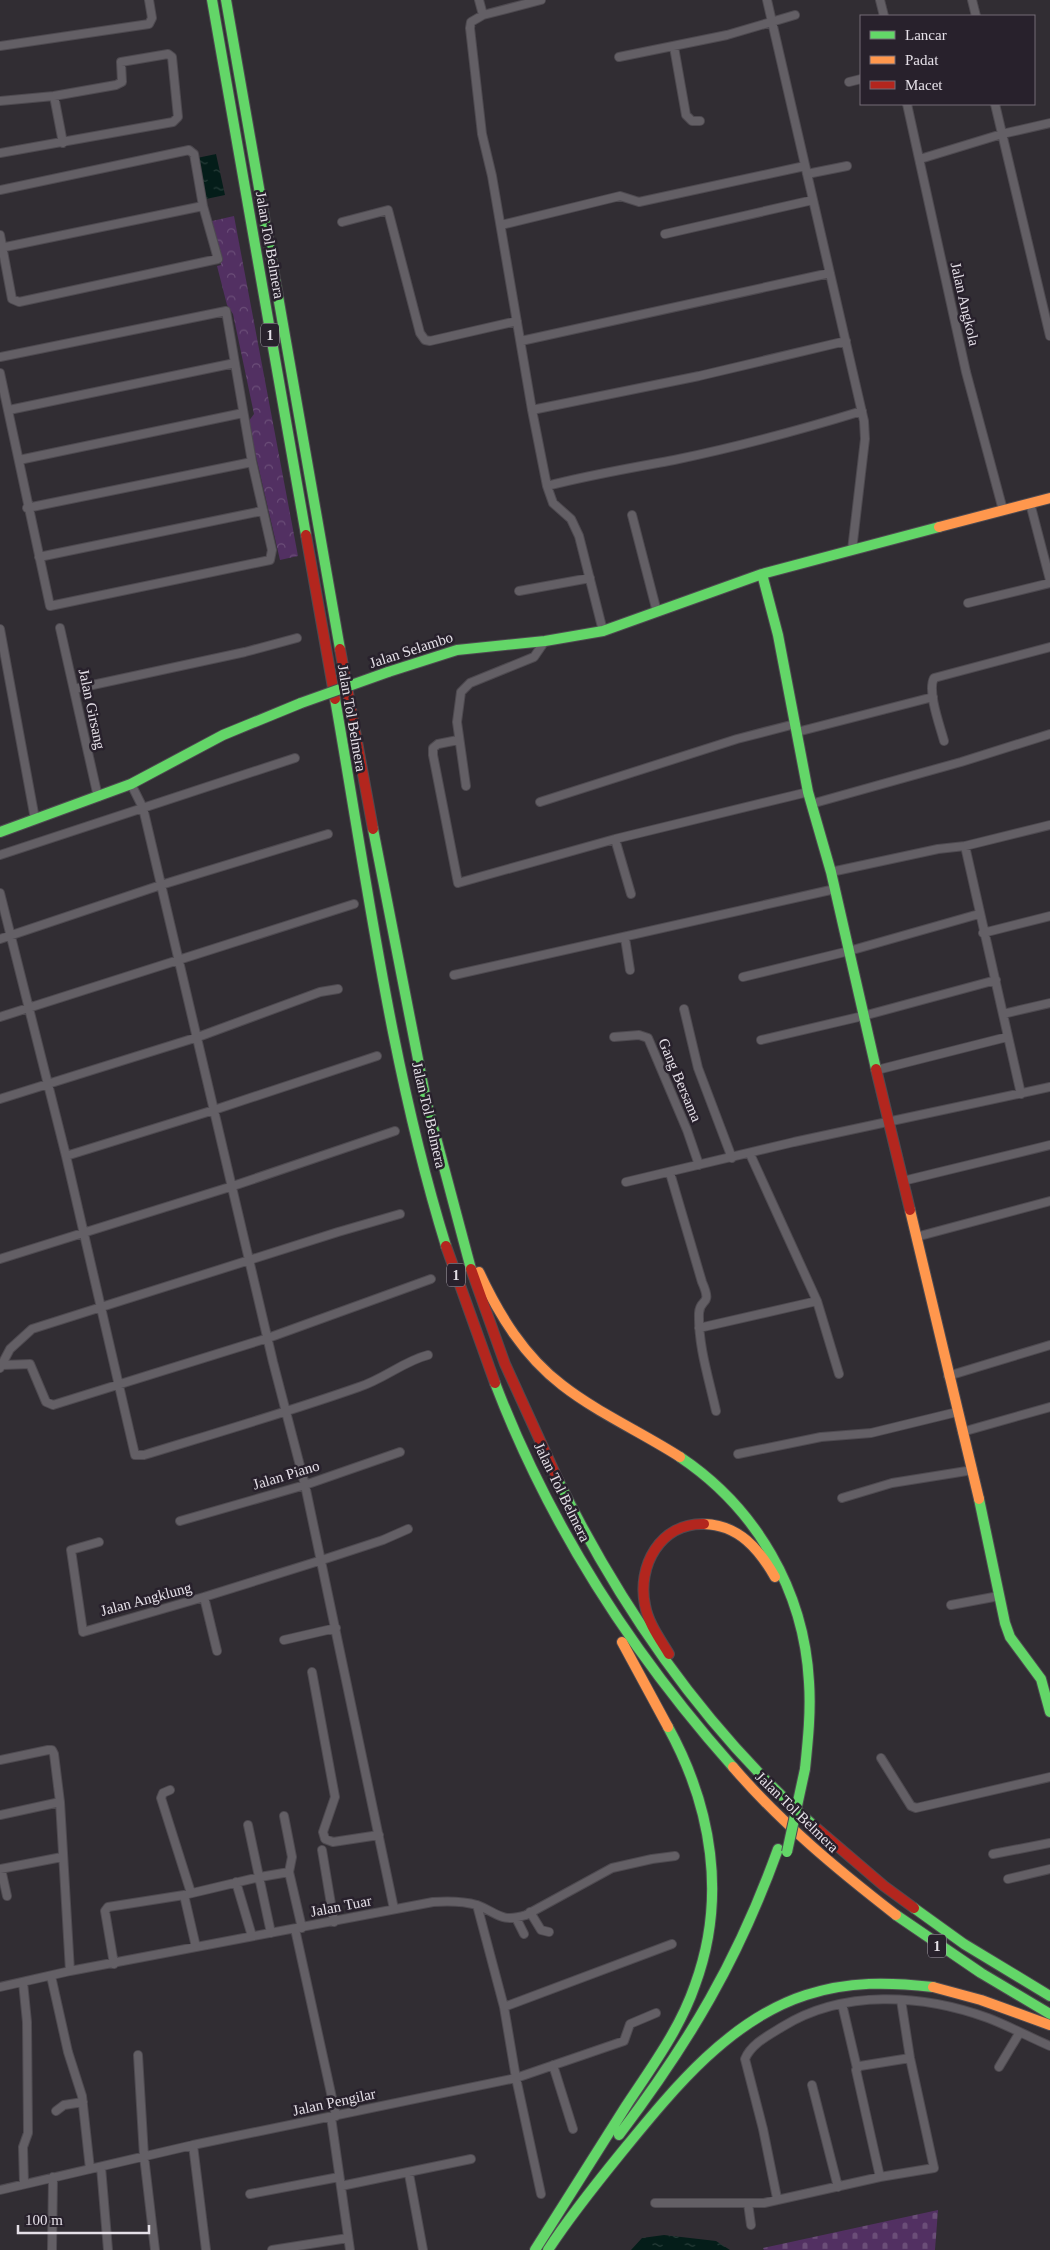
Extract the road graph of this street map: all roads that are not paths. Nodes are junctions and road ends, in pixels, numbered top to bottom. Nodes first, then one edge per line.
1 (149, 0) edge
2 (212, 0) edge
3 (226, 0) edge
4 (479, 0) edge
5 (542, 0) edge
6 (767, 0) edge
7 (880, 0) edge
8 (972, 0) edge
9 (483, 15) junction
10 (884, 15) edge
11 (976, 15) edge
12 (796, 16) dead end
13 (772, 22) junction
14 (0, 46) edge
15 (674, 47) junction
16 (620, 57) dead end
17 (860, 79) edge
18 (849, 82) dead end
19 (54, 96) junction
20 (0, 101) edge
21 (907, 105) edge
22 (996, 105) edge
23 (700, 121) dead end
24 (1050, 123) edge
25 (1002, 134) junction
26 (63, 143) junction
27 (0, 153) edge
28 (920, 159) junction
29 (847, 166) dead end
30 (806, 170) junction
31 (0, 190) edge
32 (812, 200) junction
33 (204, 206) junction
34 (342, 222) dead end
35 (501, 225) junction
36 (665, 234) dead end
37 (0, 235) edge
38 (2, 248) edge
39 (830, 273) junction
40 (517, 321) junction
41 (1050, 336) edge
42 (521, 341) junction
43 (846, 341) junction
44 (0, 356) edge
45 (235, 362) junction
46 (0, 373) edge
47 (9, 410) junction
48 (532, 410) junction
49 (862, 412) junction
50 (243, 413) junction
51 (19, 460) junction
52 (252, 462) junction
53 (547, 486) junction
54 (1050, 498) edge
55 (1030, 502) junction
56 (27, 508) junction
57 (1003, 510) junction
58 (262, 511) junction
59 (632, 515) dead end
60 (852, 550) junction
61 (39, 557) junction
62 (762, 574) junction
63 (590, 578) junction
64 (1050, 581) edge
65 (519, 592) dead end
66 (968, 603) dead end
67 (657, 612) junction
68 (60, 628) dead end
69 (0, 629) edge
70 (603, 631) junction
71 (297, 638) dead end
72 (545, 641) junction
73 (1050, 647) edge
74 (74, 689) junction
75 (933, 697) junction
76 (796, 728) junction
77 (1050, 734) edge
78 (458, 740) junction
79 (944, 741) dead end
80 (295, 758) dead end
81 (131, 784) junction
82 (466, 786) dead end
83 (808, 792) junction
84 (98, 797) junction
85 (540, 802) dead end
86 (811, 804) junction
87 (143, 808) junction
88 (35, 820) junction
89 (1050, 825) edge
90 (0, 832) edge
91 (328, 834) dead end
92 (615, 839) junction
93 (965, 846) junction
94 (0, 855) edge
95 (831, 872) junction
96 (161, 885) junction
97 (835, 889) junction
98 (0, 893) edge
99 (631, 894) dead end
100 (354, 904) dead end
101 (979, 914) junction
102 (1050, 916) edge
103 (984, 933) junction
104 (11, 935) junction
105 (0, 938) edge
106 (625, 938) junction
107 (849, 951) junction
108 (180, 961) junction
109 (630, 970) dead end
110 (454, 975) dead end
111 (743, 978) dead end
112 (996, 980) junction
113 (338, 989) dead end
114 (1050, 1003) edge
115 (28, 1007) junction
116 (684, 1009) dead end
117 (1003, 1014) junction
118 (863, 1016) junction
119 (0, 1017) edge
120 (1007, 1036) junction
121 (198, 1037) junction
122 (614, 1037) dead end
123 (761, 1040) dead end
124 (377, 1056) dead end
125 (877, 1070) junction
126 (46, 1084) junction
127 (1050, 1087) edge
128 (1021, 1094) junction
129 (0, 1100) edge
130 (214, 1110) junction
131 (890, 1121) junction
132 (395, 1130) dead end
133 (1050, 1144) edge
134 (750, 1154) junction
135 (66, 1156) junction
136 (732, 1158) junction
137 (699, 1165) junction
138 (670, 1173) junction
139 (903, 1181) junction
140 (626, 1182) dead end
141 (233, 1186) junction
142 (1050, 1201) edge
143 (400, 1214) dead end
144 (456, 1219) junction
145 (83, 1234) junction
146 (916, 1237) junction
147 (0, 1259) edge
148 (250, 1261) junction
149 (431, 1279) dead end
150 (817, 1301) junction
151 (101, 1309) junction
152 (700, 1328) junction
153 (268, 1338) junction
154 (1050, 1345) edge
155 (428, 1355) dead end
156 (1, 1366) edge
157 (839, 1374) dead end
158 (948, 1376) junction
159 (120, 1386) junction
160 (1050, 1408) edge
161 (286, 1411) junction
162 (716, 1411) dead end
163 (957, 1412) junction
164 (962, 1432) junction
165 (400, 1452) dead end
166 (738, 1454) dead end
167 (973, 1470) junction
168 (306, 1484) junction
169 (842, 1498) dead end
170 (180, 1522) dead end
171 (408, 1528) dead end
172 (99, 1542) dead end
173 (577, 1556) junction
174 (322, 1560) junction
175 (998, 1596) junction
176 (204, 1597) junction
177 (951, 1605) dead end
178 (336, 1628) junction
179 (284, 1640) dead end
180 (217, 1650) dead end
181 (312, 1672) dead end
182 (703, 1711) junction
183 (1050, 1711) edge
184 (881, 1758) dead end
185 (0, 1760) edge
186 (801, 1768) junction
187 (1050, 1777) edge
188 (170, 1790) dead end
189 (60, 1802) junction
190 (0, 1815) edge
191 (284, 1816) dead end
192 (248, 1825) dead end
193 (379, 1835) junction
194 (1050, 1843) edge
195 (322, 1850) dead end
196 (782, 1850) junction
197 (993, 1854) dead end
198 (675, 1856) dead end
199 (62, 1857) junction
200 (0, 1869) edge
201 (1050, 1869) edge
202 (289, 1872) junction
203 (260, 1877) junction
204 (1008, 1879) dead end
205 (236, 1882) junction
206 (187, 1894) junction
207 (7, 1896) dead end
208 (477, 1905) junction
209 (394, 1909) junction
210 (530, 1912) junction
211 (516, 1918) junction
212 (334, 1922) junction
213 (298, 1929) junction
214 (549, 1932) dead end
215 (271, 1933) junction
216 (524, 1934) dead end
217 (252, 1936) junction
218 (672, 1944) dead end
219 (196, 1947) junction
220 (114, 1964) junction
221 (70, 1971) junction
222 (51, 1976) junction
223 (23, 1982) junction
224 (0, 1987) edge
225 (1050, 1996) edge
226 (900, 2000) junction
227 (842, 2004) junction
228 (504, 2007) junction
229 (656, 2013) dead end
230 (1050, 2014) edge
231 (1050, 2025) edge
232 (1020, 2032) junction
233 (1050, 2046) edge
234 (138, 2055) dead end
235 (910, 2058) junction
236 (553, 2065) junction
237 (999, 2067) dead end
238 (857, 2068) junction
239 (516, 2078) junction
240 (812, 2085) dead end
241 (83, 2102) junction
242 (56, 2111) dead end
243 (334, 2116) junction
244 (573, 2129) dead end
245 (192, 2145) junction
246 (144, 2156) junction
247 (471, 2159) dead end
248 (101, 2166) junction
249 (90, 2169) junction
250 (409, 2174) junction
251 (53, 2177) junction
252 (339, 2177) junction
253 (880, 2177) junction
254 (24, 2184) junction
255 (341, 2186) junction
256 (838, 2186) junction
257 (0, 2190) edge
258 (250, 2194) dead end
259 (540, 2194) dead end
260 (777, 2198) junction
261 (654, 2203) dead end
262 (748, 2203) junction
263 (563, 2225) junction
264 (751, 2225) dead end
265 (348, 2238) junction
266 (538, 2246) edge
267 (52, 2250) edge
268 (108, 2250) edge
269 (155, 2250) edge
270 (206, 2250) edge
271 (272, 2250) edge
272 (350, 2250) edge
273 (423, 2250) edge
274 (548, 2250) edge

1 - 14 street
2 - 173 main road, Jalan Tol Belmera / 1
3 - 144 main road, Jalan Tol Belmera / 1
4 - 9 street
5 - 9 street
6 - 13 street
7 - 10 street
8 - 11 street
9 - 35 street
12 - 13 street
13 - 15 street
13 - 30 street
15 - 16 street
15 - 23 street
17 - 18 street
19 - 20 street
19 - 26 street
19 - 26 street
21 - 28 street, Jalan Angkola
22 - 25 street
24 - 25 street
25 - 28 street
25 - 41 street
26 - 27 street
28 - 57 street, Jalan Angkola
29 - 30 street
30 - 32 street
30 - 35 street
31 - 33 street
32 - 36 street
32 - 39 street
33 - 38 street
33 - 38 street
34 - 40 street
35 - 40 street
37 - 38 street
39 - 42 street
39 - 43 street
40 - 42 street
42 - 48 street
43 - 48 street
43 - 49 street
44 - 45 street
45 - 47 street
45 - 50 street
46 - 47 street
47 - 51 street
48 - 53 street
49 - 53 street
49 - 60 street
50 - 51 street
50 - 52 street
51 - 56 street
52 - 56 street
52 - 58 street
53 - 63 street
54 - 55 main road, Jalan Selambo
55 - 57 main road, Jalan Selambo
55 - 64 street
56 - 61 street
57 - 60 main road, Jalan Selambo
58 - 61 street
58 - 61 street
59 - 67 street
60 - 62 main road, Jalan Selambo
62 - 67 main road, Jalan Selambo
62 - 76 main road
63 - 65 street
63 - 70 street
64 - 66 street
67 - 70 main road, Jalan Selambo
68 - 74 street, Jalan Girsang
69 - 88 street
70 - 72 main road, Jalan Selambo
71 - 74 street
72 - 78 street
72 - 81 main road, Jalan Selambo, bridge
73 - 75 street
74 - 84 street, Jalan Girsang
75 - 76 street
75 - 79 street
76 - 83 main road
76 - 85 street
77 - 86 street
78 - 82 street
78 - 92 street
80 - 87 street
81 - 84 main road, Jalan Selambo
81 - 87 street
83 - 86 main road
83 - 92 street
84 - 88 main road, Jalan Selambo
86 - 95 main road
87 - 94 street
87 - 96 street
88 - 90 main road, Jalan Selambo
89 - 93 street
91 - 96 street
92 - 99 street
93 - 95 street
93 - 101 street
95 - 97 main road
96 - 104 street
96 - 108 street
97 - 106 street
97 - 107 main road
98 - 104 street
100 - 108 street
101 - 103 street
101 - 107 street
102 - 103 street
103 - 112 street
104 - 105 street
104 - 115 street
106 - 109 street
106 - 110 street
107 - 111 street
107 - 118 main road
108 - 115 street
108 - 121 street
112 - 117 street
112 - 118 street
113 - 121 street
114 - 117 street
115 - 119 street
115 - 126 street
116 - 136 street
117 - 120 street
118 - 123 street
118 - 125 main road
120 - 125 street
120 - 128 street
121 - 126 street
121 - 130 street
122 - 137 street, Gang Bersama
124 - 130 street
125 - 131 main road
126 - 129 street
126 - 135 street
127 - 128 street
128 - 131 street
130 - 135 street
130 - 141 street
131 - 134 street
131 - 139 main road
132 - 141 street
133 - 139 street
134 - 136 street
134 - 150 street
135 - 145 street
136 - 137 street
137 - 138 street
138 - 140 street
138 - 152 street
139 - 146 main road
141 - 145 street
141 - 148 street
142 - 146 street
143 - 148 street
144 - 182 main road, Jalan Tol Belmera / 1
144 - 186 main road
145 - 147 street
145 - 151 street
146 - 158 main road
148 - 151 street
148 - 153 street
149 - 153 street
150 - 152 street
150 - 157 street
151 - 156 street
151 - 159 street
152 - 162 street
153 - 159 street
153 - 161 street
154 - 158 street
155 - 161 street
156 - 159 street
158 - 163 main road
159 - 161 street
160 - 164 street
161 - 168 street
163 - 164 main road
163 - 166 street
164 - 167 main road
165 - 168 street, Jalan Piano
167 - 169 street
167 - 175 main road
168 - 170 street, Jalan Piano
168 - 174 street
171 - 174 street, Jalan Angklung
172 - 176 street, Jalan Angklung
173 - 230 main road, Jalan Tol Belmera / 1
173 - 266 main road
174 - 176 street, Jalan Angklung
174 - 178 street
175 - 177 street
175 - 183 main road
176 - 180 street
178 - 179 street
178 - 193 street
181 - 193 street
182 - 186 main road
182 - 225 main road, Jalan Tol Belmera / 1
184 - 187 street
185 - 189 street
186 - 196 main road
188 - 206 street
189 - 190 street
189 - 199 street
191 - 202 street
192 - 203 street
193 - 209 street
194 - 197 street
195 - 212 street
196 - 263 main road
196 - 266 main road
198 - 210 street
199 - 200 street
199 - 221 street
200 - 207 street
201 - 204 street
202 - 203 street
202 - 213 street
203 - 205 street
203 - 215 street
205 - 206 street
205 - 217 street
206 - 219 street
206 - 220 street
208 - 209 street, Jalan Tuar
208 - 211 street, Jalan Tuar
208 - 228 street
209 - 212 street, Jalan Tuar
210 - 211 street
210 - 214 street
211 - 216 street
212 - 213 street, Jalan Tuar
213 - 215 street, Jalan Tuar
213 - 243 street
215 - 217 street, Jalan Tuar
217 - 219 street, Jalan Tuar
218 - 228 street
219 - 220 street, Jalan Tuar
220 - 221 street, Jalan Tuar
221 - 222 street, Jalan Tuar
222 - 223 street, Jalan Tuar
222 - 241 street
223 - 224 street, Jalan Tuar
223 - 254 street
226 - 227 street
226 - 232 street
226 - 235 street
227 - 238 street
227 - 260 street
228 - 239 street
229 - 236 street, Jalan Pengilar
231 - 263 main road
232 - 233 street
232 - 237 street
234 - 246 street
235 - 238 street
235 - 253 street
236 - 239 street, Jalan Pengilar
236 - 244 street
238 - 253 street
239 - 243 street, Jalan Pengilar
239 - 259 street
240 - 256 street
241 - 242 street
241 - 249 street
243 - 245 street, Jalan Pengilar
243 - 252 street
245 - 246 street, Jalan Pengilar
245 - 270 street
246 - 248 street, Jalan Pengilar
246 - 269 street
247 - 250 street
248 - 249 street, Jalan Pengilar
248 - 268 street
249 - 251 street, Jalan Pengilar
250 - 255 street
250 - 273 street
251 - 254 street, Jalan Pengilar
251 - 267 street
252 - 255 street
252 - 258 street
253 - 256 street
254 - 257 street, Jalan Pengilar
255 - 265 street
256 - 260 street
260 - 262 street
261 - 262 street
262 - 264 street
263 - 274 main road
265 - 271 street
265 - 272 street

